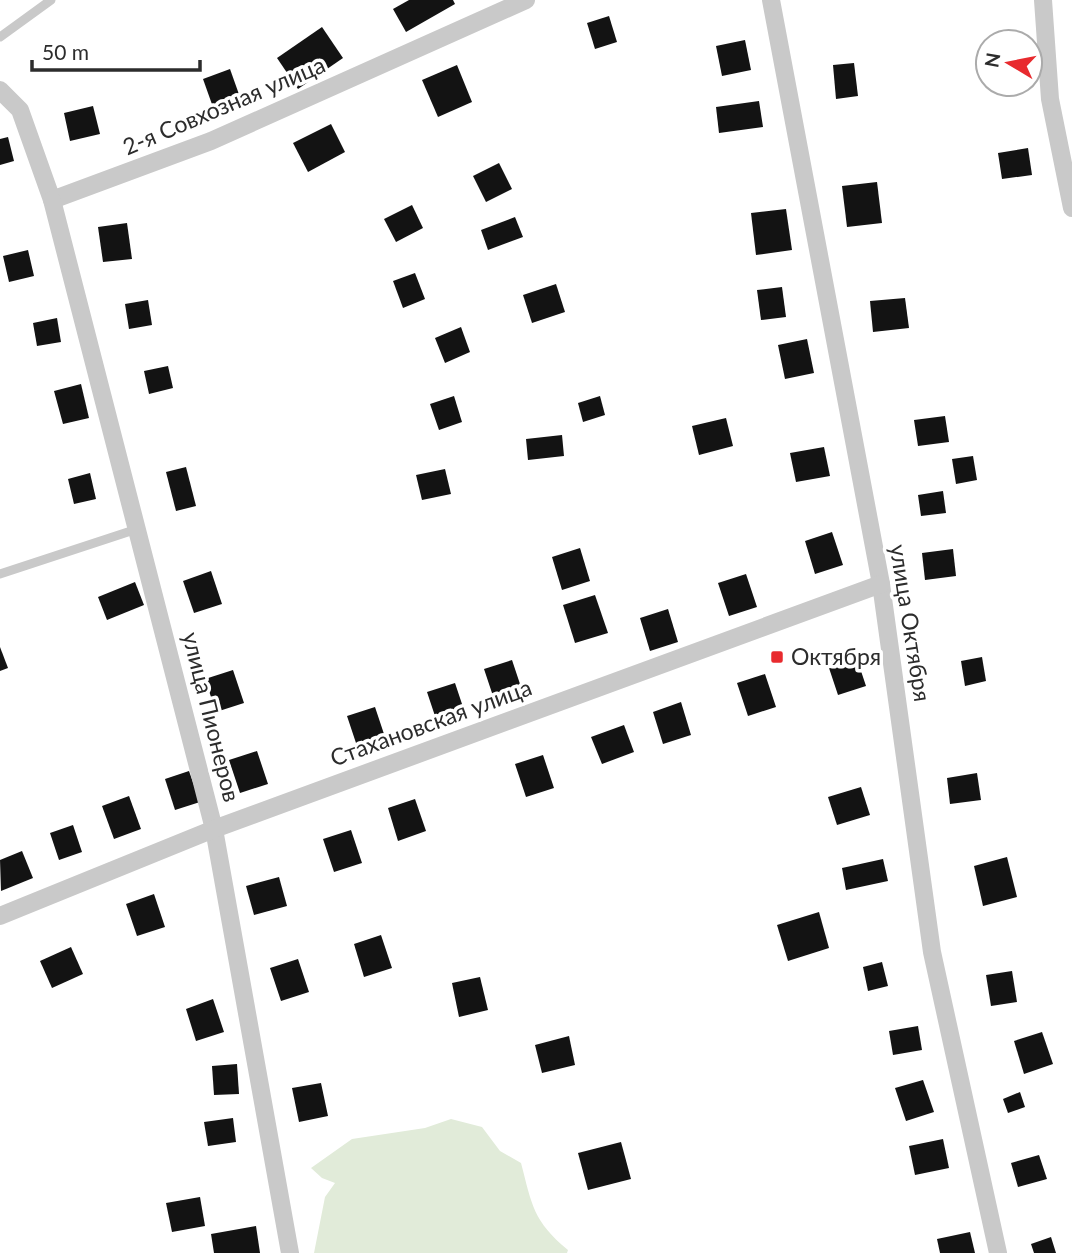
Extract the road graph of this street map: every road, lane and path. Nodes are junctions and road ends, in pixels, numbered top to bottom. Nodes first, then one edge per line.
1 (51, 0) edge
2 (526, 0) edge
3 (771, 0) edge
4 (1043, 0) edge
5 (0, 37) edge
6 (0, 90) edge
7 (52, 200) junction
8 (1072, 208) edge
9 (138, 528) junction
10 (0, 574) edge
11 (881, 584) junction
12 (214, 829) junction
13 (0, 916) edge
14 (290, 1253) edge
15 (998, 1253) edge

1 - 5 lane
2 - 7 street, 2-я Совхозная улица
3 - 11 street, улица Октября
4 - 8 street
6 - 7 street
7 - 9 street, улица Пионеров
9 - 10 lane
9 - 12 street, улица Пионеров
11 - 12 street, Стахановская улица
11 - 15 street, улица Октября
12 - 13 street, Стахановская улица
12 - 14 street, улица Пионеров

